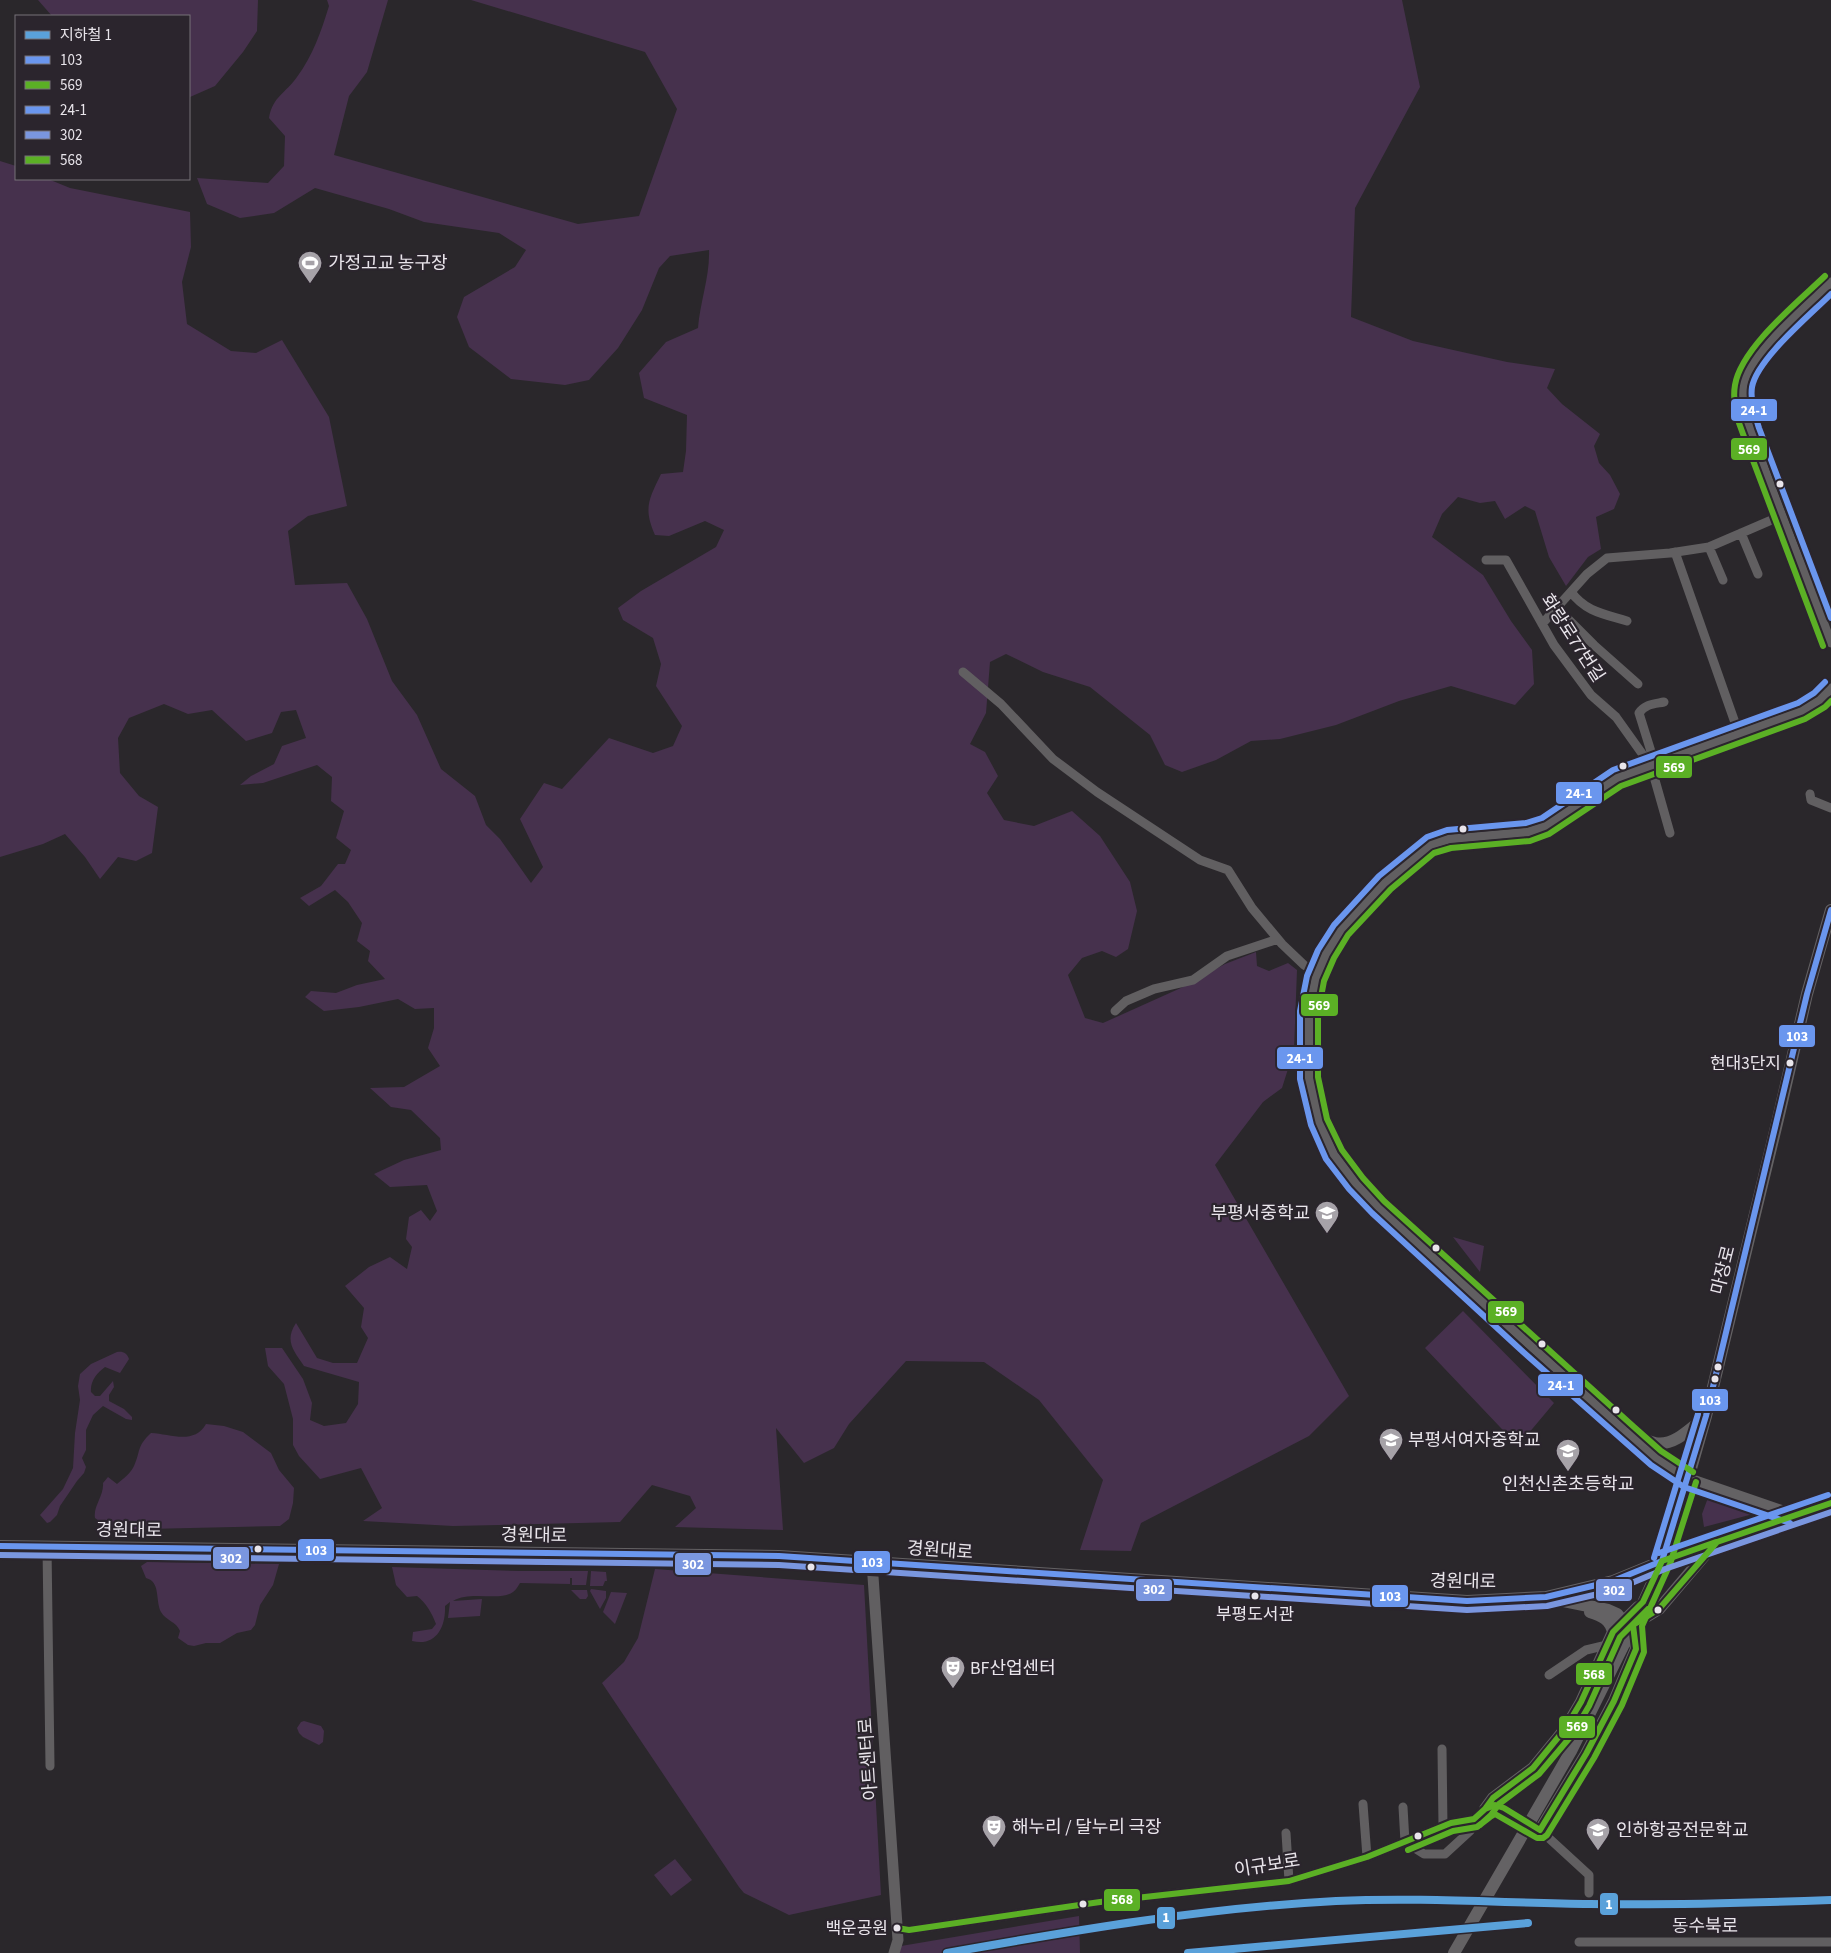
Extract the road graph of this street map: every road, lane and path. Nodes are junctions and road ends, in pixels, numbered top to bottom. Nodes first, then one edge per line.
1 (1831, 282) edge
2 (1781, 516) junction
3 (1742, 533) junction
4 (1709, 547) junction
5 (1675, 552) junction
6 (1486, 560) dead end
7 (1758, 574) dead end
8 (1723, 580) dead end
9 (1572, 592) junction
10 (1557, 608) junction
11 (1627, 621) dead end
12 (1542, 624) junction
13 (1831, 643) edge
14 (963, 672) dead end
15 (1638, 684) dead end
16 (1831, 688) edge
17 (1664, 702) dead end
18 (1738, 734) junction
19 (1651, 766) junction
20 (1810, 794) dead end
21 (1831, 808) edge
22 (1670, 833) dead end
23 (1831, 910) edge
24 (1278, 939) junction
25 (1318, 974) junction
26 (1115, 1011) dead end
27 (1706, 1416) junction
28 (1628, 1434) junction
29 (1688, 1479) junction
30 (1831, 1503) edge
31 (1793, 1515) junction
32 (1717, 1542) junction
33 (0, 1546) edge
34 (47, 1547) junction
35 (1662, 1561) junction
36 (872, 1562) junction
37 (1546, 1597) junction
38 (1629, 1626) junction
39 (1614, 1632) junction
40 (1607, 1645) junction
41 (1549, 1675) dead end
42 (1442, 1749) dead end
43 (50, 1766) dead end
44 (1363, 1804) dead end
45 (1403, 1807) dead end
46 (1485, 1810) junction
47 (1474, 1819) junction
48 (1443, 1826) junction
49 (1540, 1830) junction
50 (1286, 1833) dead end
51 (1405, 1842) junction
52 (1367, 1857) junction
53 (1289, 1881) junction
54 (1589, 1893) dead end
55 (897, 1928) junction
56 (1579, 1942) dead end
57 (1831, 1942) edge
58 (894, 1953) edge
59 (1454, 1953) edge

1 - 2 street
2 - 3 street
2 - 13 street
3 - 4 street
3 - 7 street
4 - 5 street
4 - 8 street
5 - 9 street
5 - 18 street
6 - 12 street, 화랑로77번길
9 - 10 street
9 - 11 street
10 - 12 street
10 - 15 street
12 - 19 street, 화랑로77번길
14 - 24 street
16 - 18 street
17 - 19 street
18 - 19 street
19 - 22 street
19 - 25 street
20 - 21 street
23 - 27 main road, 마장로
24 - 25 street
24 - 26 street
25 - 28 street
27 - 28 main road
27 - 29 main road, 마장로
28 - 29 street
29 - 31 main road
29 - 35 main road, 마장로
30 - 31 main road, 경원대로
31 - 32 main road, 경원대로
32 - 35 main road, 경원대로
32 - 38 main road
33 - 34 main road, 경원대로
34 - 36 main road, 경원대로
34 - 43 street
35 - 37 main road, 경원대로
35 - 38 main road, 마장로
36 - 37 main road, 경원대로
36 - 55 street, 아트센터로
37 - 38 main road
37 - 39 main road
38 - 39 main road
38 - 49 main road
38 - 59 main road
39 - 40 main road
40 - 41 street
40 - 46 main road
42 - 48 street
44 - 52 street
45 - 51 street
46 - 47 street, 이규보로
46 - 49 street
47 - 48 street, 이규보로
47 - 51 street
48 - 51 street, 이규보로
49 - 54 street
50 - 53 street
51 - 52 street, 이규보로
52 - 53 street, 이규보로
53 - 55 street, 이규보로
55 - 58 street, 아트센터로
56 - 57 street, 동수북로

